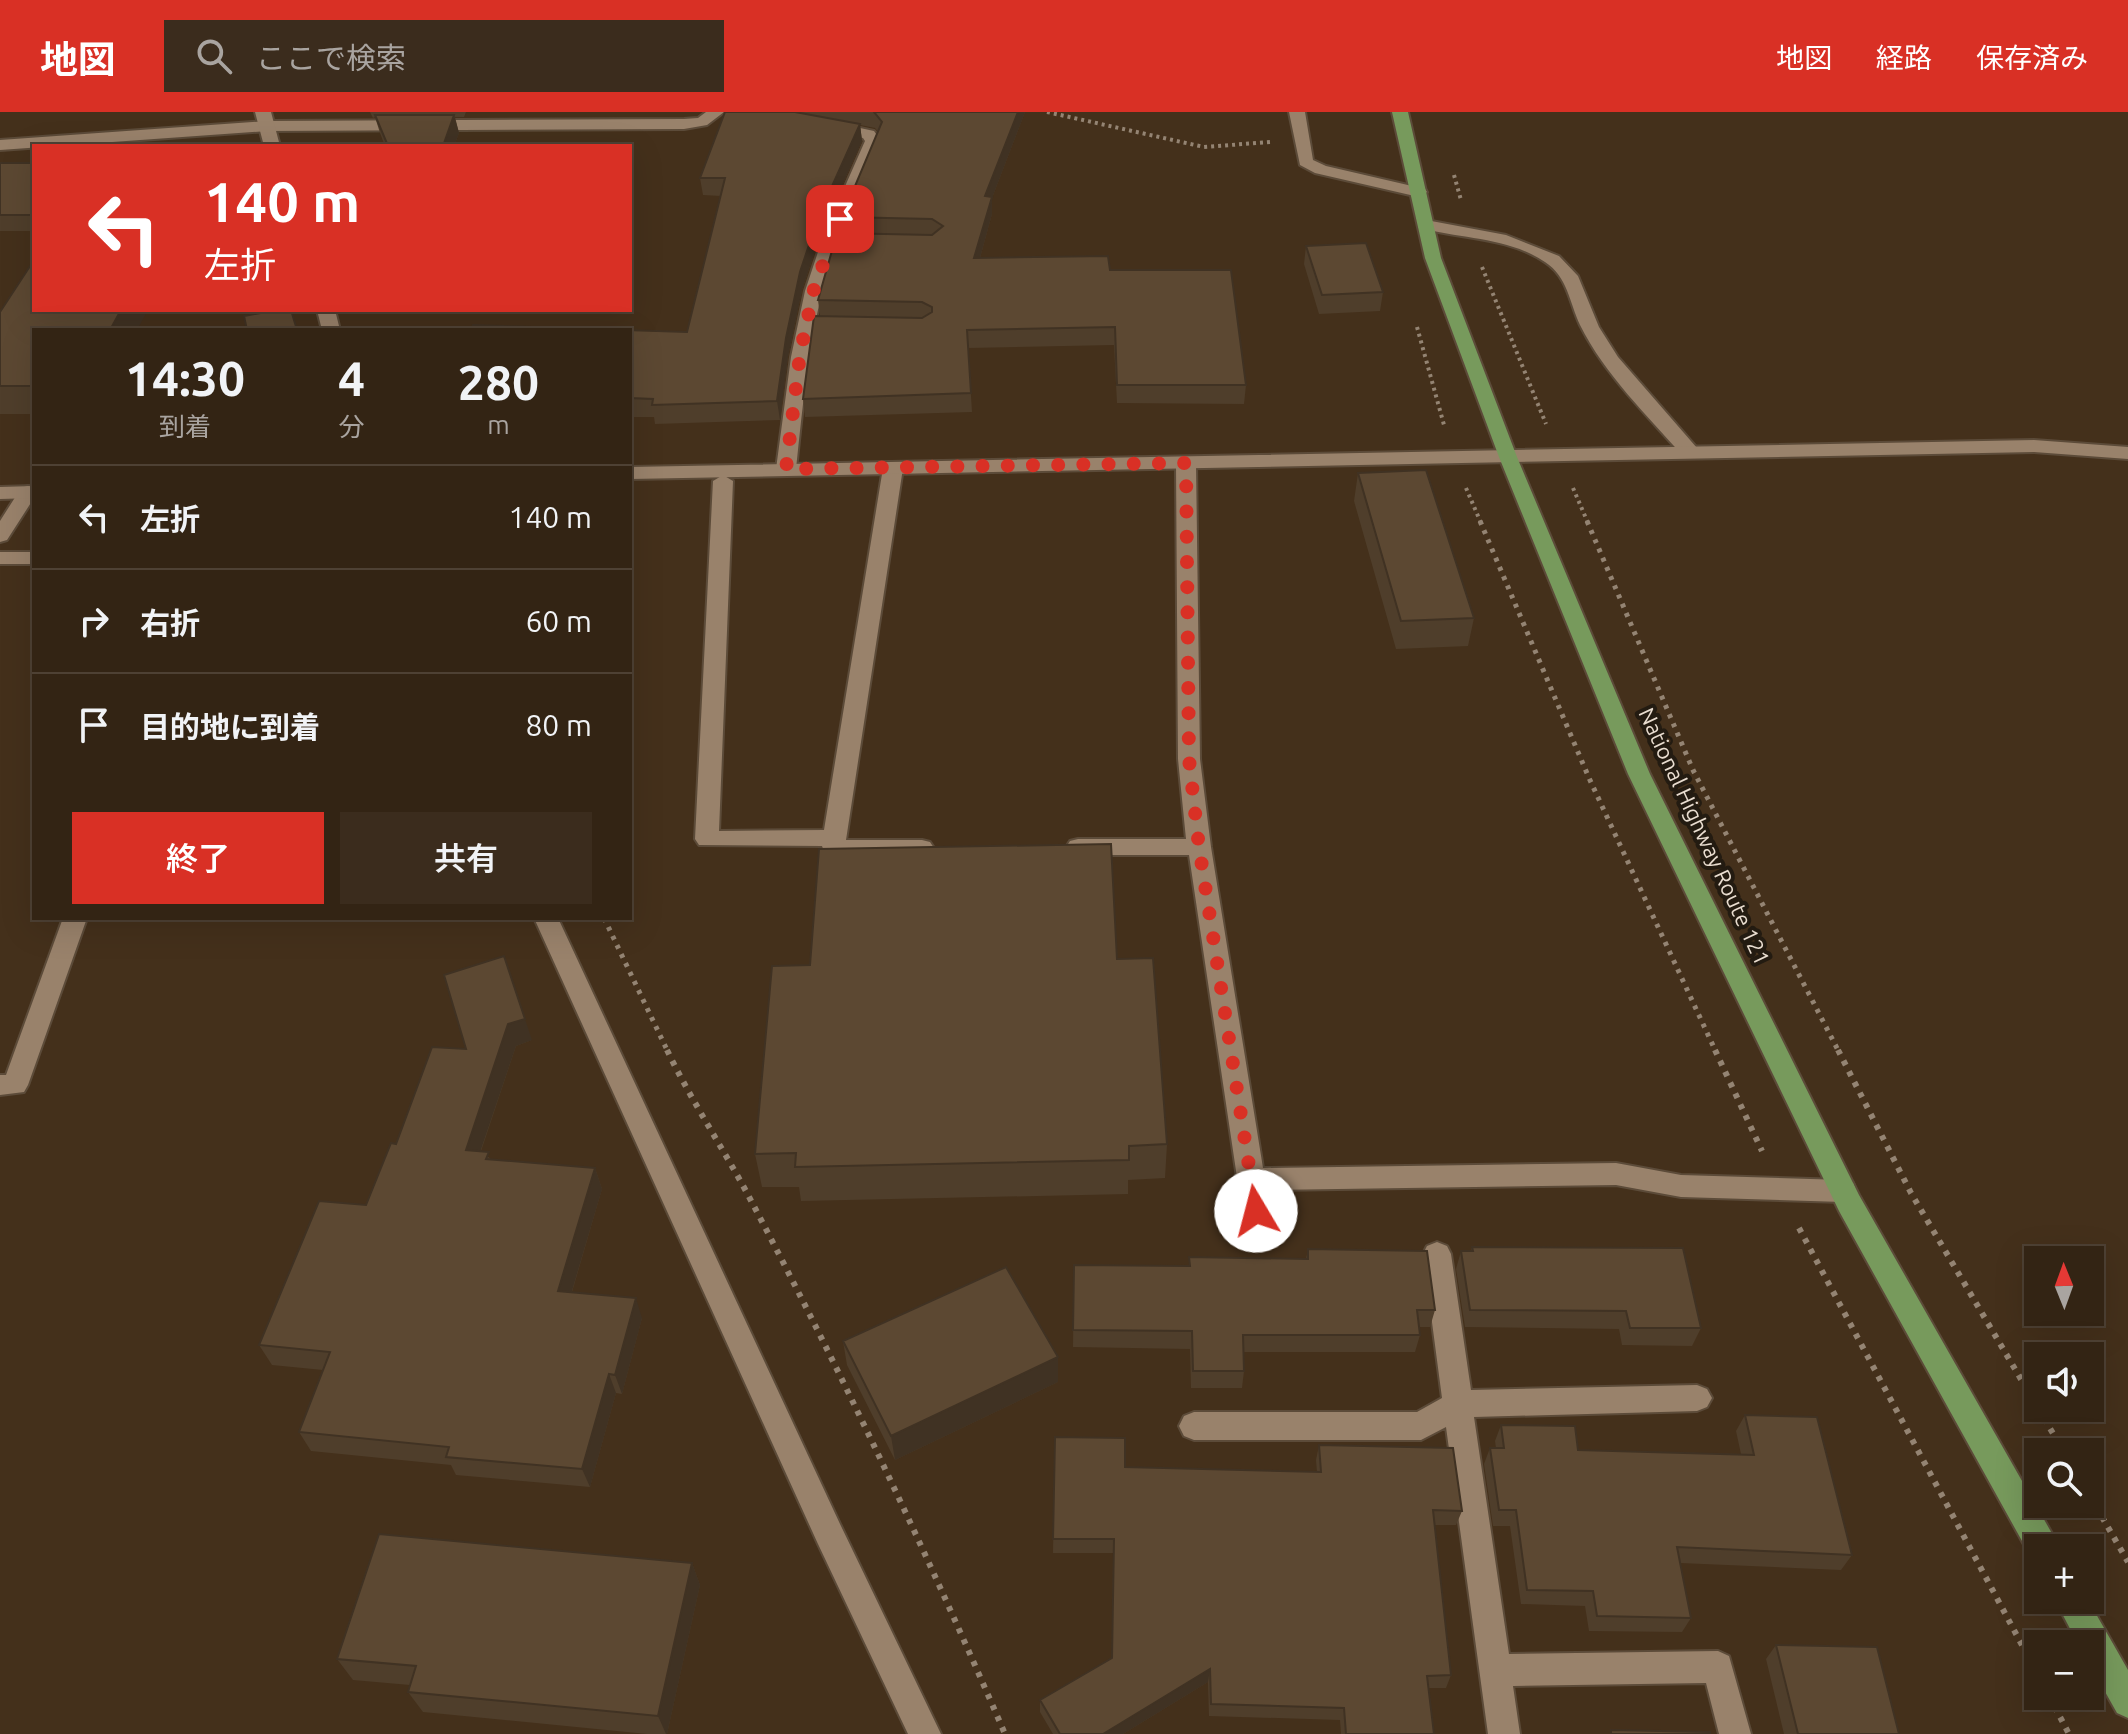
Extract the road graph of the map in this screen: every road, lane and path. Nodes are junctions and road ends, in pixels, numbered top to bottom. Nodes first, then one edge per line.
1 (716, 112) edge
2 (1047, 112) edge
3 (1297, 112) edge
4 (1400, 112) edge
5 (265, 119) edge
6 (808, 123) edge
7 (1303, 138) junction
8 (271, 144) edge
9 (0, 145) edge
10 (1452, 165) dead end
11 (1419, 192) junction
12 (1426, 225) junction
13 (1471, 233) junction
14 (1547, 427) dead end
15 (1690, 452) junction
16 (2128, 453) edge
17 (1508, 457) junction
18 (1186, 463) junction
19 (893, 468) junction
20 (786, 469) junction
21 (632, 473) edge
22 (1568, 477) dead end
23 (1462, 478) dead end
24 (723, 481) dead end
25 (31, 492) edge
26 (0, 493) edge
27 (0, 536) edge
28 (0, 558) edge
29 (32, 558) edge
30 (834, 838) junction
31 (1056, 847) edge
32 (1199, 847) junction
33 (944, 848) edge
34 (74, 920) edge
35 (547, 920) edge
36 (605, 920) edge
37 (0, 1085) edge
38 (1252, 1179) junction
39 (1780, 1189) junction
40 (1843, 1191) junction
41 (1256, 1211) dead end
42 (1437, 1254) dead end
43 (2024, 1384) edge
44 (1697, 1398) dead end
45 (1458, 1404) junction
46 (1194, 1426) dead end
47 (2103, 1518) edge
48 (2035, 1534) edge
49 (2128, 1562) edge
50 (2079, 1614) edge
51 (2024, 1649) edge
52 (1493, 1670) junction
53 (2128, 1702) edge
54 (2056, 1710) edge
55 (925, 1734) edge
56 (1005, 1734) edge
57 (1504, 1734) edge
58 (1735, 1734) edge
59 (2069, 1734) edge

1 - 5 street
2 - 7 path
3 - 7 street
4 - 11 highway, National Highway Route 121
5 - 8 street
5 - 9 street
6 - 20 street
7 - 11 street
10 - 13 path
11 - 12 highway, National Highway Route 121
12 - 13 street
12 - 17 highway, National Highway Route 121
13 - 14 path
13 - 15 street
15 - 16 street
15 - 17 street
17 - 18 street
17 - 40 highway, National Highway Route 121
18 - 19 street
18 - 32 street
19 - 20 street
19 - 30 street
20 - 21 street
22 - 43 path
23 - 39 path
24 - 30 street
25 - 26 street
25 - 27 street
28 - 29 street
30 - 33 street
31 - 32 street
32 - 38 street
34 - 37 street
35 - 55 street
36 - 56 path
38 - 39 street
38 - 41 street
39 - 40 street
39 - 51 path
40 - 48 highway, National Highway Route 121
42 - 45 street
44 - 45 street
45 - 46 street
45 - 52 street
47 - 49 path
50 - 53 highway
52 - 57 street
52 - 58 street
54 - 59 path

